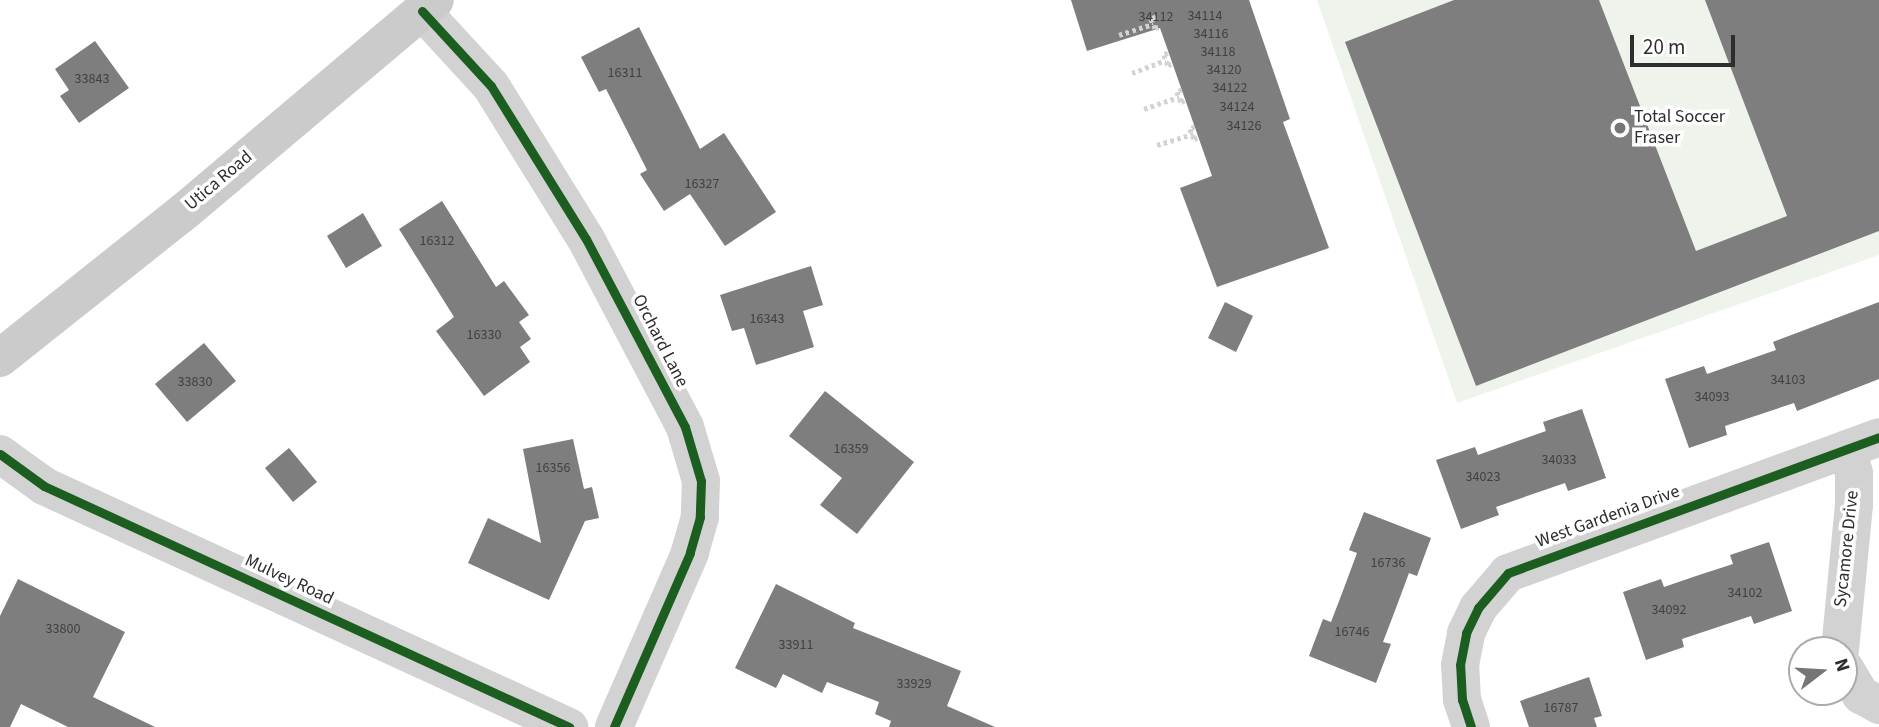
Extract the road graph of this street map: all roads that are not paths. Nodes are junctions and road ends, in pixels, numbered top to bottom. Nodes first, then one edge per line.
1 (428, 6) edge
2 (0, 358) edge
3 (1863, 443) edge
4 (0, 454) edge
5 (1841, 636) edge
6 (1858, 690) edge
7 (1879, 705) edge
8 (569, 727) edge
9 (614, 727) edge
10 (1471, 727) edge

1 - 2 main road, Utica Road
1 - 9 street, Orchard Lane
3 - 5 street, Sycamore Drive
3 - 10 street, West Gardenia Drive
4 - 8 street, Mulvey Road
6 - 7 street

